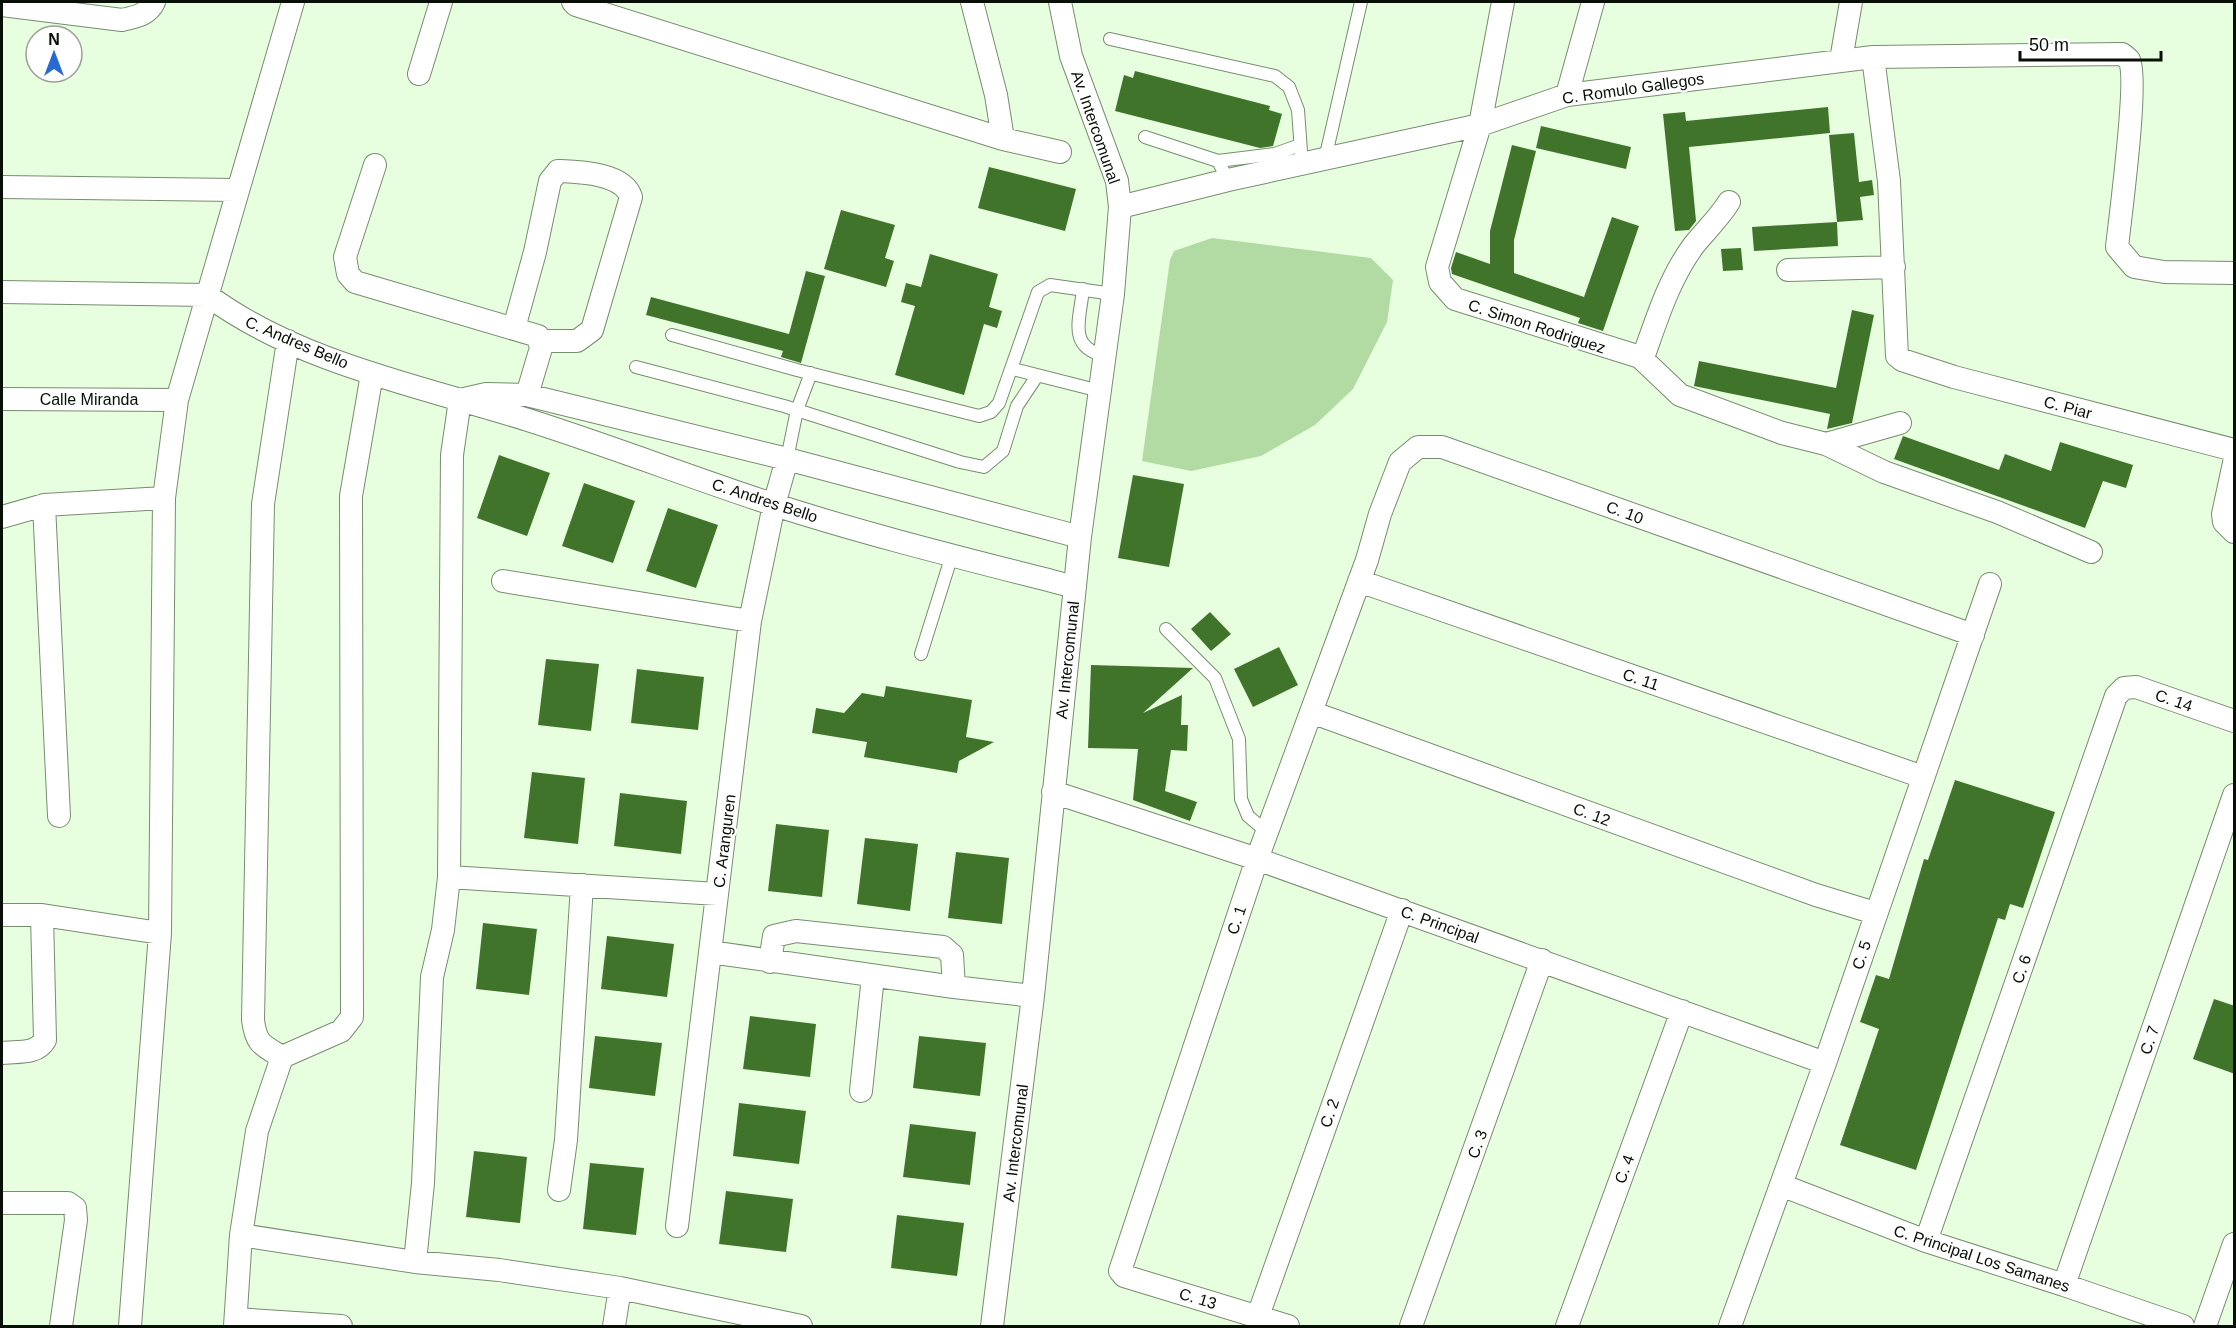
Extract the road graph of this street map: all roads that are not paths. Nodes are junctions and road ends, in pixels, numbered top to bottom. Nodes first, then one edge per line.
1 (154, 2) edge
2 (293, 2) edge
3 (441, 2) edge
4 (573, 2) edge
5 (972, 2) edge
6 (1060, 2) edge
7 (1361, 2) edge
8 (1503, 2) edge
9 (1593, 2) edge
10 (1851, 2) edge
11 (2, 5) edge
12 (1110, 39) dead end
13 (1873, 57) junction
14 (1841, 60) junction
15 (419, 74) dead end
16 (1567, 95) junction
17 (1480, 125) junction
18 (1145, 137) dead end
19 (1003, 139) junction
20 (1060, 152) dead end
21 (1301, 155) junction
22 (1325, 159) junction
23 (375, 165) dead end
24 (1223, 171) junction
25 (2, 187) edge
26 (236, 190) junction
27 (1729, 201) dead end
28 (1120, 207) junction
29 (1894, 267) junction
30 (1788, 270) dead end
31 (2235, 273) edge
32 (1083, 289) junction
33 (2, 292) edge
34 (1113, 294) junction
35 (207, 295) junction
36 (514, 328) junction
37 (672, 335) dead end
38 (288, 341) junction
39 (541, 341) junction
40 (1105, 356) junction
41 (1640, 357) junction
42 (636, 367) dead end
43 (1013, 369) junction
44 (811, 373) junction
45 (372, 374) junction
46 (1037, 376) junction
47 (1100, 391) junction
48 (527, 395) junction
49 (2, 399) edge
50 (177, 400) junction
51 (460, 400) junction
52 (798, 411) junction
53 (1900, 423) dead end
54 (1826, 444) junction
55 (2235, 450) edge
56 (787, 459) junction
57 (2235, 463) edge
58 (164, 498) junction
59 (44, 505) junction
60 (774, 505) junction
61 (2, 517) edge
62 (2229, 523) edge
63 (1080, 537) junction
64 (2091, 552) dead end
65 (952, 555) junction
66 (502, 581) dead end
67 (1359, 581) junction
68 (1990, 584) dead end
69 (1075, 588) junction
70 (750, 621) junction
71 (1166, 629) dead end
72 (1973, 635) junction
73 (921, 654) dead end
74 (2116, 696) joint
75 (1311, 712) junction
76 (2235, 721) edge
77 (1923, 777) junction
78 (1053, 792) junction
79 (2235, 795) edge
80 (59, 816) dead end
81 (1267, 832) junction
82 (1257, 859) junction
83 (449, 877) junction
84 (582, 885) junction
85 (717, 894) junction
86 (1402, 910) junction
87 (1875, 913) junction
88 (2, 915) edge
89 (42, 915) junction
90 (160, 933) junction
91 (710, 952) junction
92 (1542, 960) junction
93 (770, 962) junction
94 (873, 976) junction
95 (954, 987) junction
96 (1033, 996) junction
97 (1682, 1011) junction
98 (2, 1053) edge
99 (282, 1057) junction
100 (1825, 1063) junction
101 (861, 1091) dead end
102 (1781, 1185) junction
103 (559, 1190) dead end
104 (2, 1203) edge
105 (677, 1226) dead end
106 (241, 1234) junction
107 (1926, 1241) junction
108 (2235, 1244) edge
109 (1122, 1261) joint
110 (415, 1262) junction
111 (2064, 1285) junction
112 (620, 1288) junction
113 (1258, 1316) junction
114 (236, 1323) edge
115 (61, 1326) edge
116 (129, 1326) edge
117 (341, 1326) edge
118 (614, 1326) edge
119 (801, 1326) edge
120 (992, 1326) edge
121 (1288, 1326) edge
122 (1411, 1326) edge
123 (1567, 1326) edge
124 (1730, 1326) edge
125 (2183, 1326) edge
126 (2205, 1326) edge

1 - 11 street
2 - 26 street
3 - 15 street
4 - 19 street
5 - 19 street
6 - 28 street, Av. Intercomunal
7 - 22 lane
8 - 17 street, C. Simon Rodriguez
9 - 16 street
10 - 14 street
12 - 21 lane
13 - 14 street, C. Romulo Gallegos
13 - 29 street
13 - 31 street, C. Romulo Gallegos
14 - 16 street, C. Romulo Gallegos
16 - 17 street, C. Romulo Gallegos
17 - 22 street, C. Romulo Gallegos
17 - 41 street, C. Simon Rodriguez
18 - 24 lane
19 - 20 street
21 - 22 street, C. Romulo Gallegos
21 - 24 street, C. Romulo Gallegos
23 - 36 street
24 - 28 street, C. Romulo Gallegos
25 - 26 street
26 - 35 street
27 - 41 street
28 - 34 street, Av. Intercomunal
29 - 30 street
29 - 55 street, C. Piar
32 - 34 lane
32 - 40 lane
32 - 43 lane
33 - 35 street
34 - 40 street, Av. Intercomunal
35 - 38 street, C. Andres Bello
35 - 50 street
36 - 39 street
36 - 39 street
37 - 44 lane
38 - 45 street, C. Andres Bello
38 - 99 street
39 - 48 street
40 - 47 street, Av. Intercomunal
41 - 54 street
42 - 52 lane
43 - 44 lane
43 - 46 lane
44 - 52 lane
45 - 51 street, C. Andres Bello
45 - 99 street
46 - 47 lane
46 - 52 lane
47 - 63 street, Av. Intercomunal
48 - 51 street, C. Andres Bello
48 - 56 street, C. Andres Bello
49 - 50 street, Calle Miranda
50 - 58 street
51 - 60 street, C. Andres Bello
51 - 83 street
52 - 56 lane
53 - 54 street
54 - 64 street
56 - 60 street, C. Aranguren
56 - 63 street, C. Andres Bello
57 - 62 street
58 - 59 street
58 - 90 street
59 - 61 street
59 - 80 street
60 - 65 street, C. Andres Bello
60 - 70 street, C. Aranguren
63 - 69 street, Av. Intercomunal
65 - 69 street, C. Andres Bello
65 - 73 lane
66 - 70 street
67 - 72 street, C. 10
67 - 75 street, C. 1
67 - 77 street, C. 11
68 - 72 street, C. 5
69 - 78 street, Av. Intercomunal
70 - 85 street, C. Aranguren
71 - 81 lane
72 - 77 street, C. 5
74 - 76 street, C. 14
74 - 107 street, C. 6
75 - 81 street, C. 1
75 - 87 street, C. 12
77 - 87 street, C. 5
78 - 82 street, C. Principal
78 - 96 street, Av. Intercomunal
79 - 111 street, C. 7
81 - 82 street, C. 1
82 - 86 street, C. Principal
82 - 109 street, C. 1
83 - 84 street
83 - 110 street
84 - 85 street
84 - 103 street
85 - 91 street, C. Aranguren
86 - 92 street, C. Principal
86 - 113 street, C. 2
87 - 100 street, C. 5
88 - 89 street
89 - 90 street
89 - 98 street
90 - 116 street
91 - 93 street
91 - 105 street, C. Aranguren
92 - 97 street, C. Principal
92 - 122 street, C. 3
93 - 94 street
93 - 95 street
94 - 95 street
94 - 101 street
95 - 96 street
96 - 120 street, Av. Intercomunal
97 - 100 street, C. Principal
97 - 123 street, C. 4
99 - 106 street
100 - 102 street, C. 5
102 - 107 street, C. Principal Los Samanes
102 - 124 street, C. 5
104 - 115 street
106 - 110 street
106 - 114 street
107 - 111 street, C. Principal Los Samanes
108 - 126 street
109 - 113 street, C. 13
110 - 112 street
111 - 125 street, C. Principal Los Samanes
112 - 118 street
112 - 119 street
113 - 121 street, C. 13
114 - 117 street

